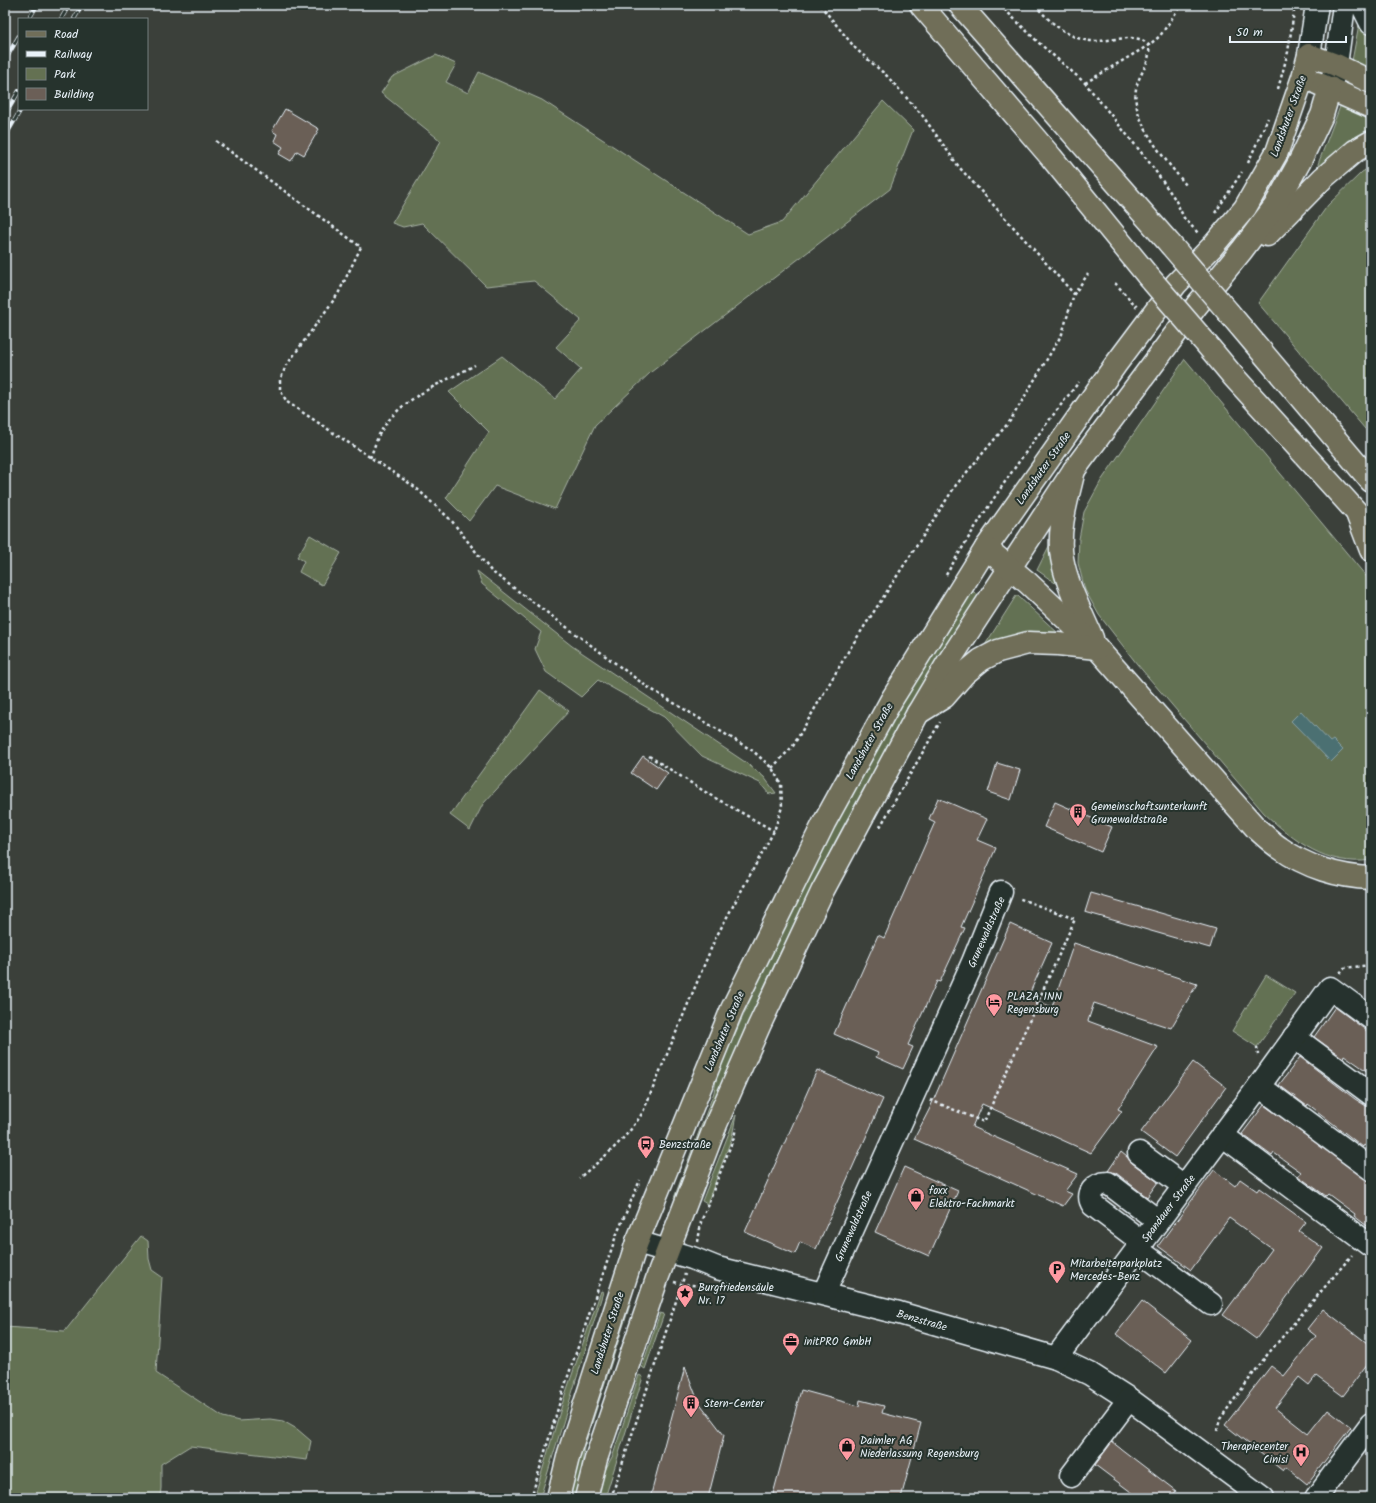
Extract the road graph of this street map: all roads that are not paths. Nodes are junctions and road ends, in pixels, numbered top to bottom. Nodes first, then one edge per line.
1 (921, 5) edge
2 (960, 5) edge
3 (1317, 5) edge
4 (1344, 5) edge
5 (1362, 5) edge
6 (1371, 23) edge
7 (1308, 55) junction
8 (1336, 65) junction
9 (1303, 77) junction
10 (1371, 82) edge
11 (1330, 88) junction
12 (1371, 107) edge
13 (1371, 142) edge
14 (1197, 305) junction
15 (1266, 355) junction
16 (1371, 459) edge
17 (1074, 470) junction
18 (1371, 481) edge
19 (1356, 511) junction
20 (1371, 528) edge
21 (986, 548) junction
22 (1371, 550) edge
23 (1009, 568) junction
24 (1097, 648) junction
25 (918, 713) junction
26 (1366, 875) edge
27 (1001, 892) road end
28 (1371, 1018) edge
29 (1294, 1037) junction
30 (1259, 1086) junction
31 (1371, 1094) edge
32 (1222, 1135) junction
33 (1139, 1153) dead end
34 (1371, 1168) edge
35 (1184, 1186) junction
36 (1158, 1221) junction
37 (636, 1242) junction
38 (1368, 1243) edge
39 (1140, 1245) junction
40 (668, 1251) junction
41 (824, 1293) junction
42 (1211, 1304) dead end
43 (1056, 1358) junction
44 (1129, 1399) junction
45 (1371, 1424) edge
46 (1071, 1476) dead end
47 (558, 1498) edge
48 (586, 1498) edge
49 (1263, 1498) edge
50 (1316, 1498) edge

1 - 19 main road, bridge
2 - 15 main road, bridge
3 - 7 street
4 - 8 street
5 - 6 street
7 - 8 main road
7 - 9 main road, Landshuter Straße
8 - 10 main road
8 - 11 street
9 - 11 main road
9 - 21 main road, Landshuter Straße
11 - 12 main road
11 - 14 main road
13 - 14 main road
14 - 17 main road
15 - 16 main road
15 - 18 main road
17 - 23 main road
17 - 24 main road
19 - 20 main road
19 - 22 main road
21 - 23 main road
21 - 37 main road, Landshuter Straße
23 - 24 main road
23 - 25 main road
24 - 25 main road
24 - 26 main road
25 - 40 main road
27 - 41 street, Grunewaldstraße
28 - 29 street, Spandauer Straße
29 - 30 street, Spandauer Straße
29 - 31 street
30 - 32 street, Spandauer Straße
30 - 34 street
32 - 35 street, Spandauer Straße
32 - 38 street
33 - 35 street
35 - 36 street, Spandauer Straße
36 - 39 street, Spandauer Straße
36 - 39 street
37 - 40 street, Benzstraße
37 - 47 main road, Landshuter Straße
39 - 42 street
39 - 43 street, Spandauer Straße
40 - 41 street, Benzstraße
40 - 48 main road
41 - 43 street, Benzstraße
43 - 44 street, Benzstraße
44 - 46 street
44 - 49 street, Benzstraße
45 - 50 street

